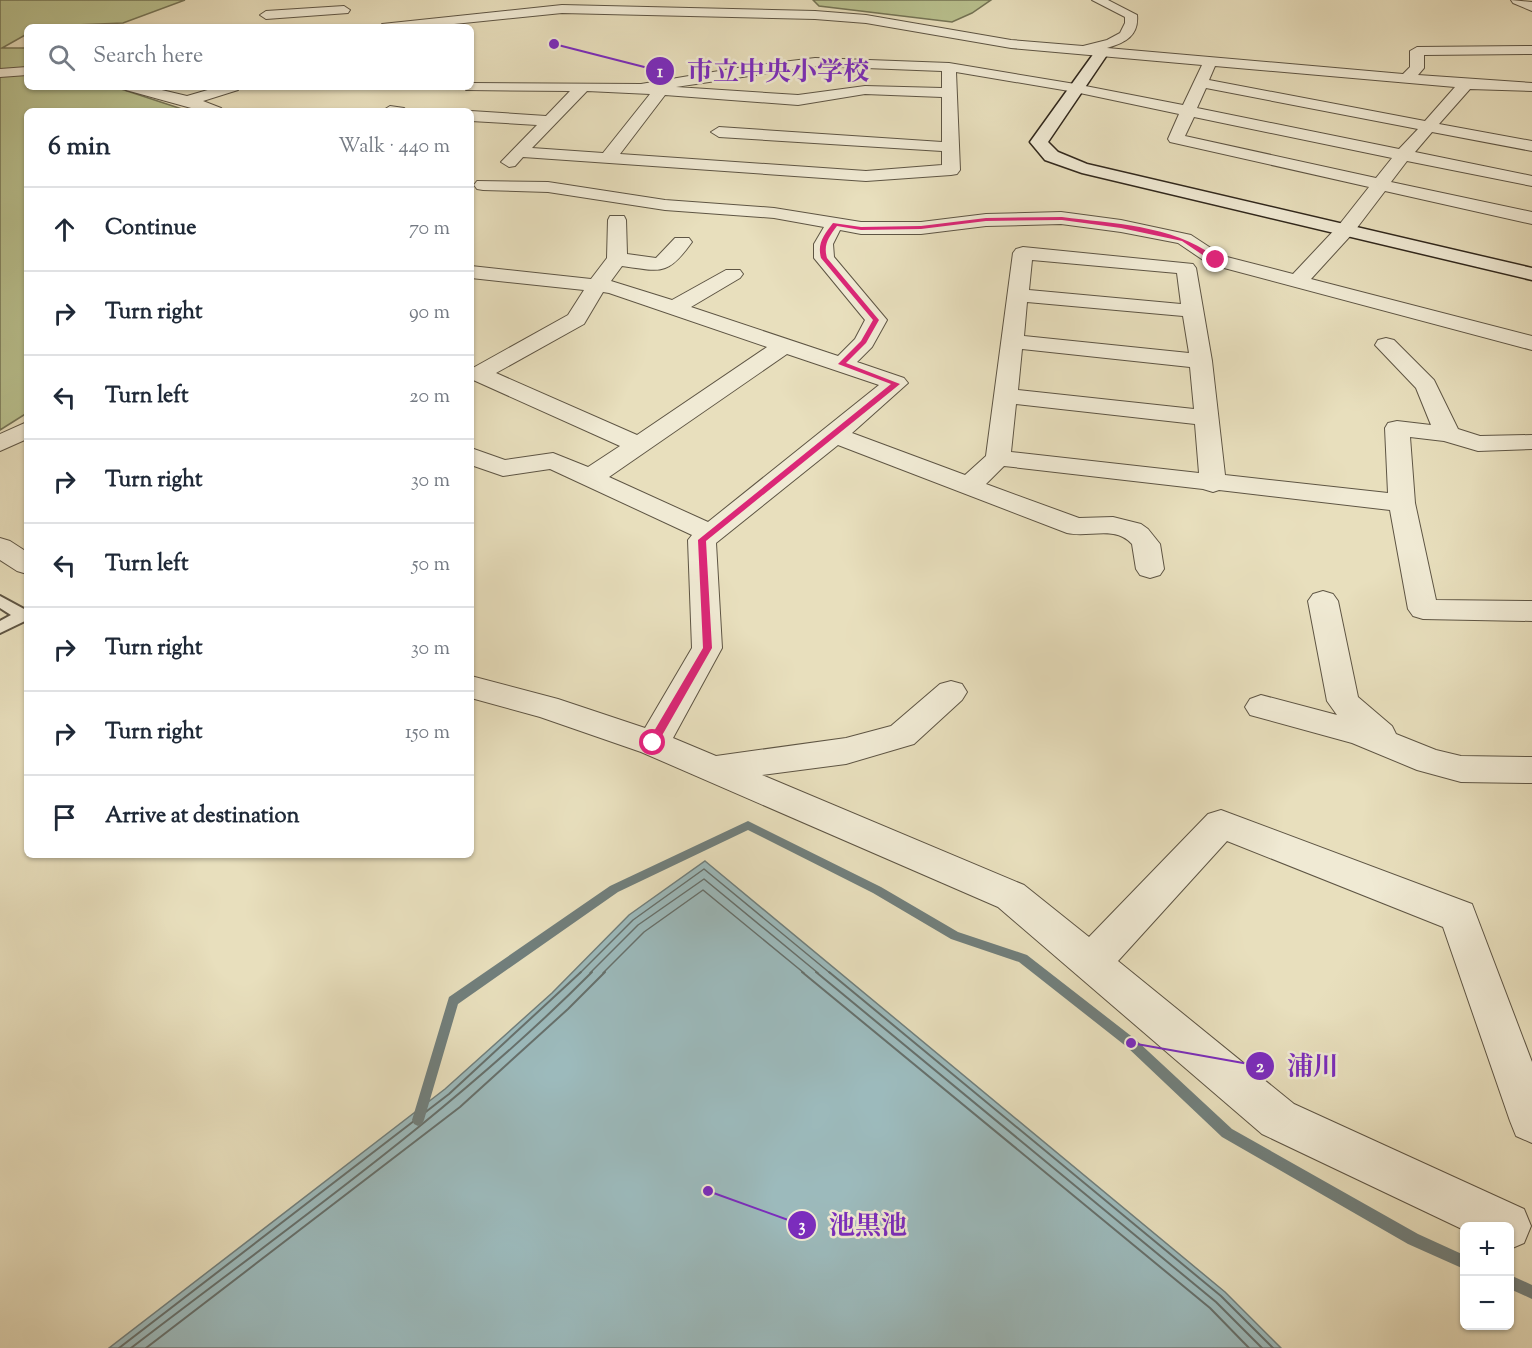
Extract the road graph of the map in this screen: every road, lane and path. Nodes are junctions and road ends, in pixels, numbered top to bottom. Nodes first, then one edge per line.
1 (1098, 0) edge
2 (1517, 0) edge
3 (1532, 7) edge
4 (266, 15) dead end
5 (330, 24) edge
6 (416, 24) edge
7 (1532, 36) edge
8 (1453, 37) dead end
9 (1475, 37) dead end
10 (1532, 50) edge
11 (1088, 51) junction
12 (1461, 51) junction
13 (1210, 62) junction
14 (949, 67) junction
15 (24, 71) edge
16 (1532, 72) edge
17 (0, 73) edge
18 (1406, 79) junction
19 (1202, 83) junction
20 (1466, 84) junction
21 (1488, 85) junction
22 (1532, 87) edge
23 (582, 88) junction
24 (643, 88) junction
25 (1075, 88) junction
26 (146, 90) edge
27 (223, 90) edge
28 (661, 90) junction
29 (865, 90) junction
30 (471, 91) edge
31 (949, 93) junction
32 (741, 97) junction
33 (188, 100) junction
34 (208, 108) edge
35 (1188, 111) junction
36 (474, 116) edge
37 (549, 121) junction
38 (1429, 127) junction
39 (719, 132) junction
40 (861, 141) junction
41 (1532, 146) edge
42 (951, 147) junction
43 (520, 152) junction
44 (1403, 155) junction
45 (608, 158) junction
46 (698, 164) junction
47 (1532, 182) edge
48 (1379, 184) junction
49 (477, 189) edge
50 (1532, 218) edge
51 (617, 220) dead end
52 (835, 224) junction
53 (1346, 229) junction
54 (682, 242) dead end
55 (617, 259) junction
56 (474, 272) edge
57 (733, 274) dead end
58 (1532, 274) edge
59 (1298, 281) junction
60 (597, 285) junction
61 (1019, 295) junction
62 (674, 308) junction
63 (1193, 311) junction
64 (1014, 342) junction
65 (1532, 343) edge
66 (785, 345) junction
67 (1386, 345) dead end
68 (1201, 361) junction
69 (842, 364) junction
70 (1007, 396) junction
71 (1206, 418) junction
72 (24, 431) edge
73 (1447, 434) junction
74 (835, 435) junction
75 (1532, 442) edge
76 (0, 444) edge
77 (639, 445) junction
78 (24, 454) edge
79 (0, 456) edge
80 (474, 457) edge
81 (998, 458) junction
82 (590, 478) junction
83 (1213, 484) junction
84 (969, 486) junction
85 (1402, 503) junction
86 (711, 533) junction
87 (0, 547) edge
88 (24, 563) edge
89 (1150, 569) dead end
90 (0, 601) edge
91 (1323, 601) dead end
92 (1532, 611) edge
93 (24, 613) edge
94 (24, 615) edge
95 (0, 628) edge
96 (474, 688) edge
97 (951, 692) dead end
98 (1261, 707) dead end
99 (653, 743) junction
100 (1396, 747) junction
101 (714, 769) junction
102 (1532, 770) edge
103 (1090, 963) junction
104 (1532, 1121) edge
105 (1497, 1222) edge
106 (1514, 1230) edge
107 (1532, 1238) edge

1 - 11 street
2 - 3 street
4 - 5 street
6 - 11 street
7 - 9 street
8 - 12 street
10 - 12 street
11 - 13 street
11 - 14 street
11 - 25 street
12 - 18 street
13 - 18 street
13 - 19 street
14 - 24 street
14 - 25 street
14 - 31 street
15 - 17 street
16 - 21 street
18 - 20 street
19 - 35 street
19 - 38 street
20 - 21 street
20 - 38 street
21 - 22 street
23 - 24 street
23 - 30 street
23 - 37 street
24 - 28 street
25 - 35 street
25 - 53 street
26 - 33 street
27 - 33 street
28 - 32 street
28 - 45 street
29 - 31 street
29 - 32 street
29 - 40 street
31 - 42 street
32 - 39 street
33 - 34 street
35 - 44 street
35 - 48 street
36 - 37 street
37 - 43 street
38 - 41 street
38 - 44 street
39 - 40 street
39 - 46 street
40 - 42 street
42 - 46 street
43 - 45 street
43 - 49 street
44 - 47 street
44 - 48 street
45 - 46 street
48 - 50 street
48 - 53 street
49 - 52 street
51 - 55 street
52 - 59 street
52 - 69 street
53 - 58 street
53 - 59 street
54 - 55 street
55 - 60 street
56 - 60 street
57 - 62 street
59 - 65 street
60 - 62 street
60 - 77 street
61 - 63 street
61 - 63 street
61 - 64 street
62 - 66 street
63 - 68 street
64 - 68 street
64 - 70 street
66 - 69 street
66 - 77 street
67 - 73 street
68 - 71 street
69 - 74 street
70 - 71 street
70 - 81 street
71 - 83 street
72 - 76 street
73 - 75 street
73 - 85 street
74 - 84 street
74 - 86 street
77 - 82 street
78 - 79 street
80 - 82 street
81 - 83 street
81 - 84 street
82 - 86 street
83 - 85 street
84 - 89 street
85 - 92 street
86 - 99 street
87 - 88 street
90 - 93 lane
91 - 100 street
94 - 95 lane
96 - 99 street
97 - 101 street
98 - 100 street
99 - 101 street
100 - 102 street
101 - 103 street
103 - 104 street
103 - 105 street
106 - 107 street

